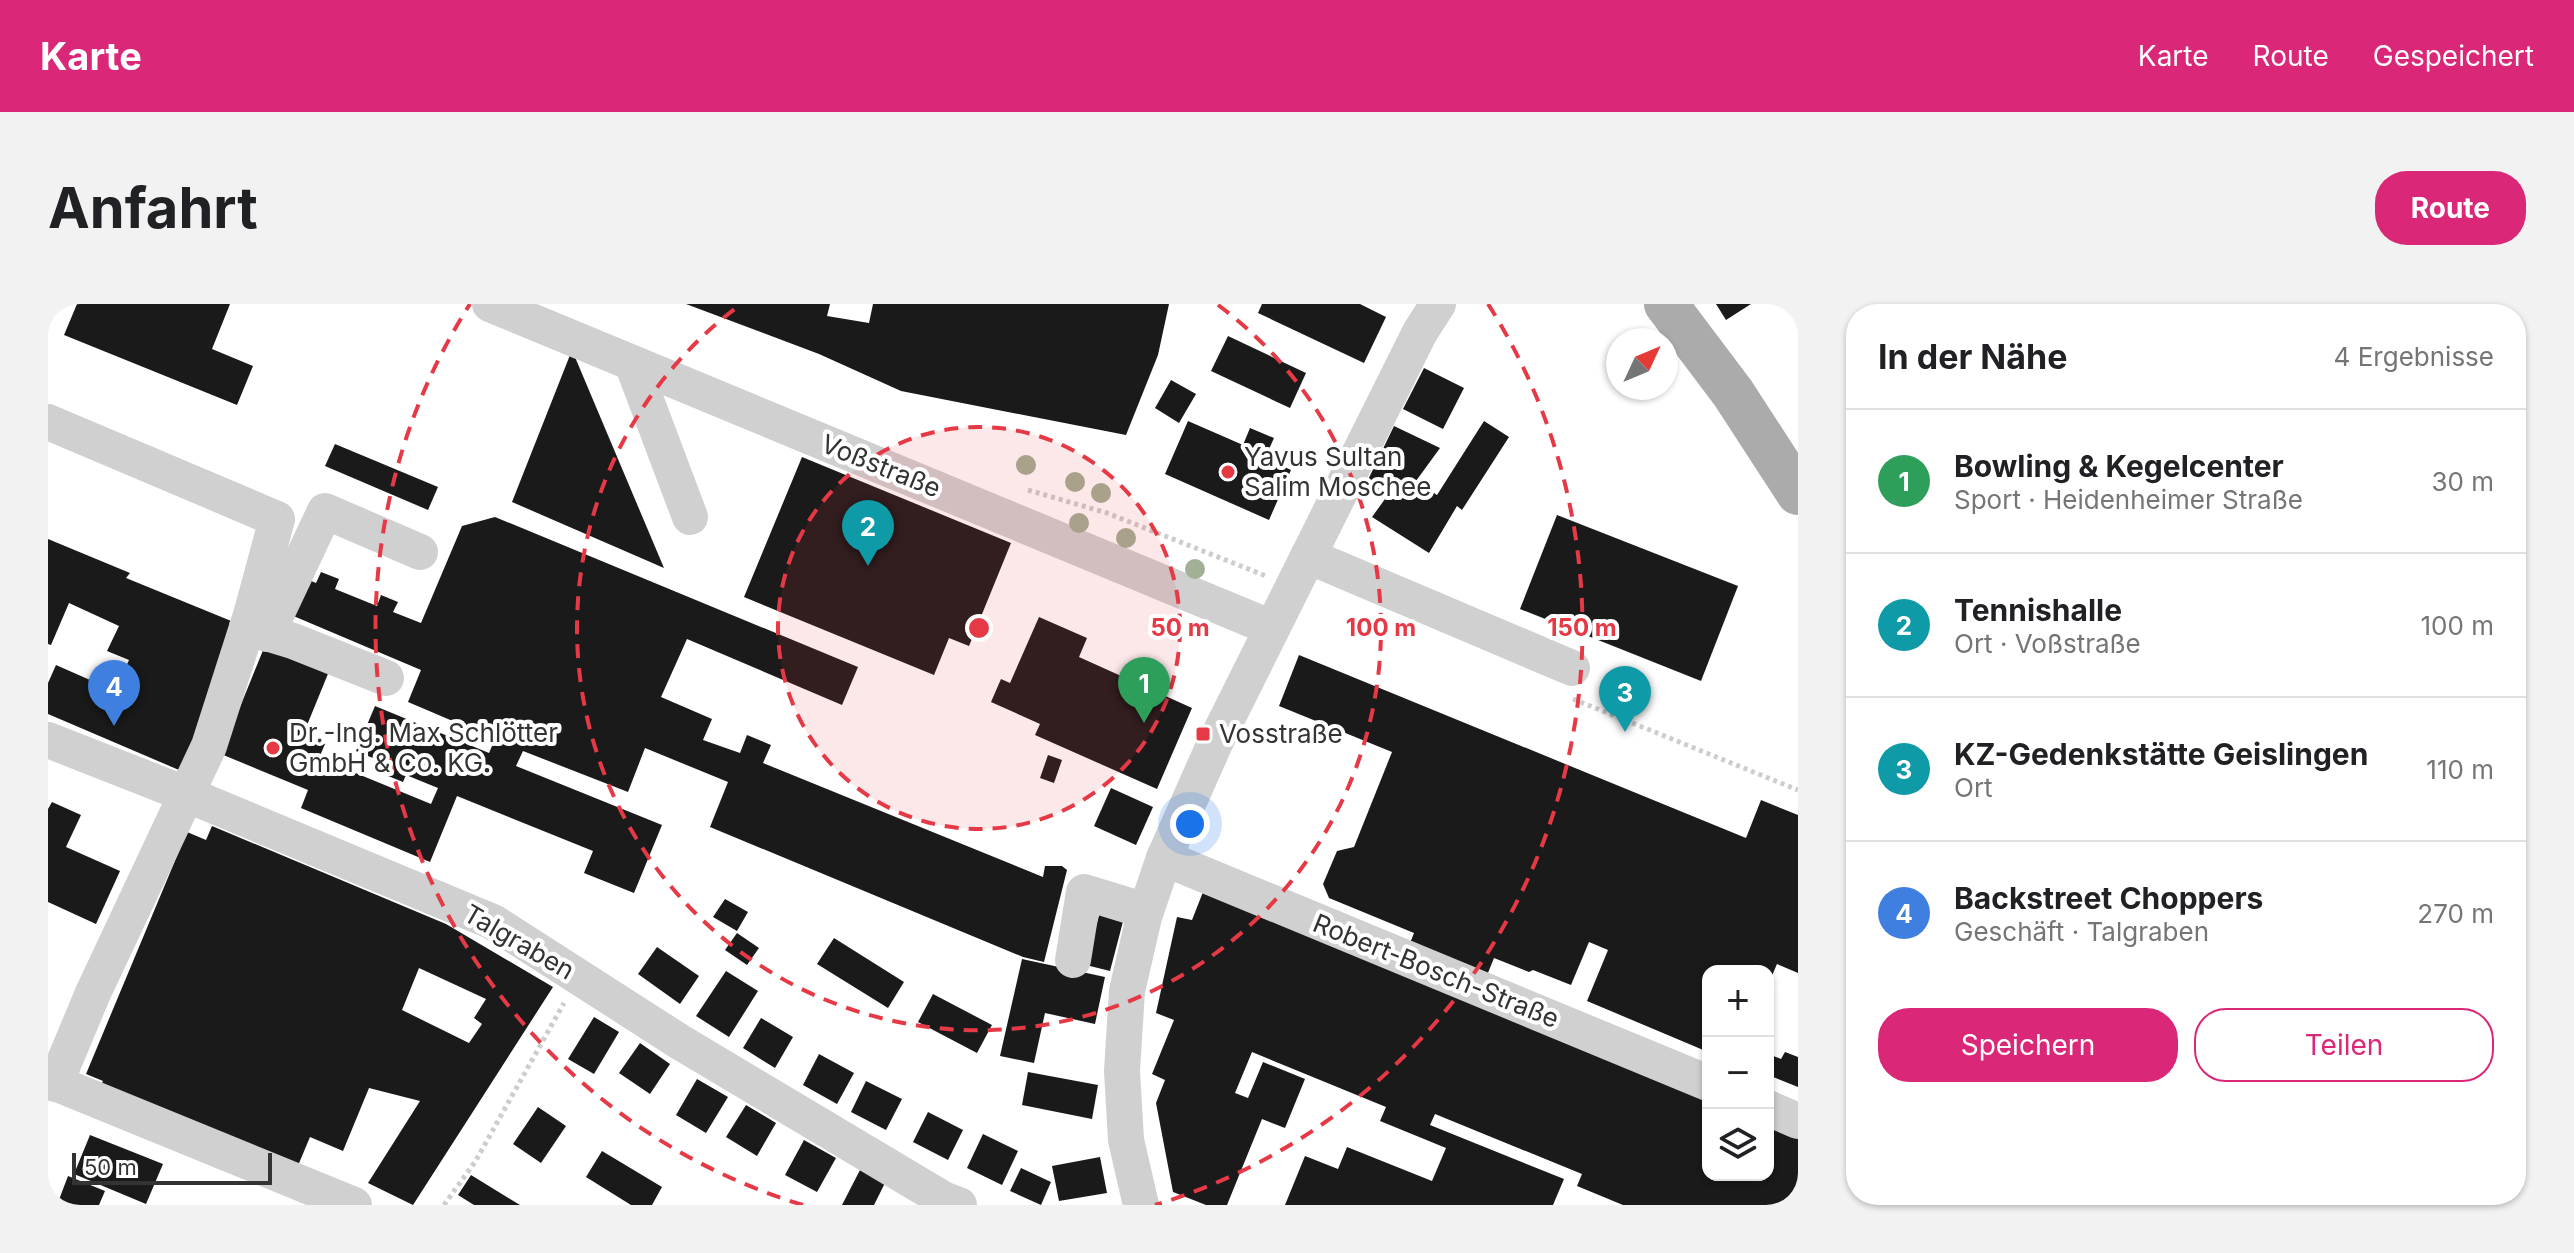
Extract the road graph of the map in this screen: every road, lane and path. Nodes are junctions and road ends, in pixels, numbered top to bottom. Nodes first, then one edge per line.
1 (490, 304) edge
2 (1438, 304) edge
3 (1666, 304) edge
4 (632, 363) junction
5 (48, 422) edge
6 (1020, 488) dead end
7 (1798, 493) edge
8 (690, 517) dead end
9 (420, 552) dead end
10 (1301, 572) junction
11 (1272, 628) junction
12 (257, 630) junction
13 (386, 678) dead end
14 (1568, 681) joint
15 (48, 740) edge
16 (1798, 790) edge
17 (188, 795) junction
18 (1164, 858) junction
19 (1146, 911) junction
20 (1073, 960) dead end
21 (579, 977) junction
22 (1702, 1081) edge
23 (52, 1082) edge
24 (1770, 1109) edge
25 (1798, 1121) edge
26 (354, 1205) edge
27 (444, 1205) edge
28 (959, 1205) edge
29 (1141, 1205) edge

1 - 4 street, Voßstraße
2 - 10 street
3 - 7 main road
4 - 8 street
4 - 11 street, Voßstraße
5 - 12 street
6 - 10 path
9 - 12 street
10 - 11 street
10 - 14 street
11 - 18 street
12 - 13 street
12 - 17 street
14 - 16 path
15 - 17 street, Talgraben
17 - 21 street, Talgraben
17 - 23 street
18 - 19 street
18 - 22 street, Robert-Bosch-Straße
19 - 20 street
19 - 29 street
21 - 27 path
21 - 28 street, Talgraben
23 - 26 street
24 - 25 street

